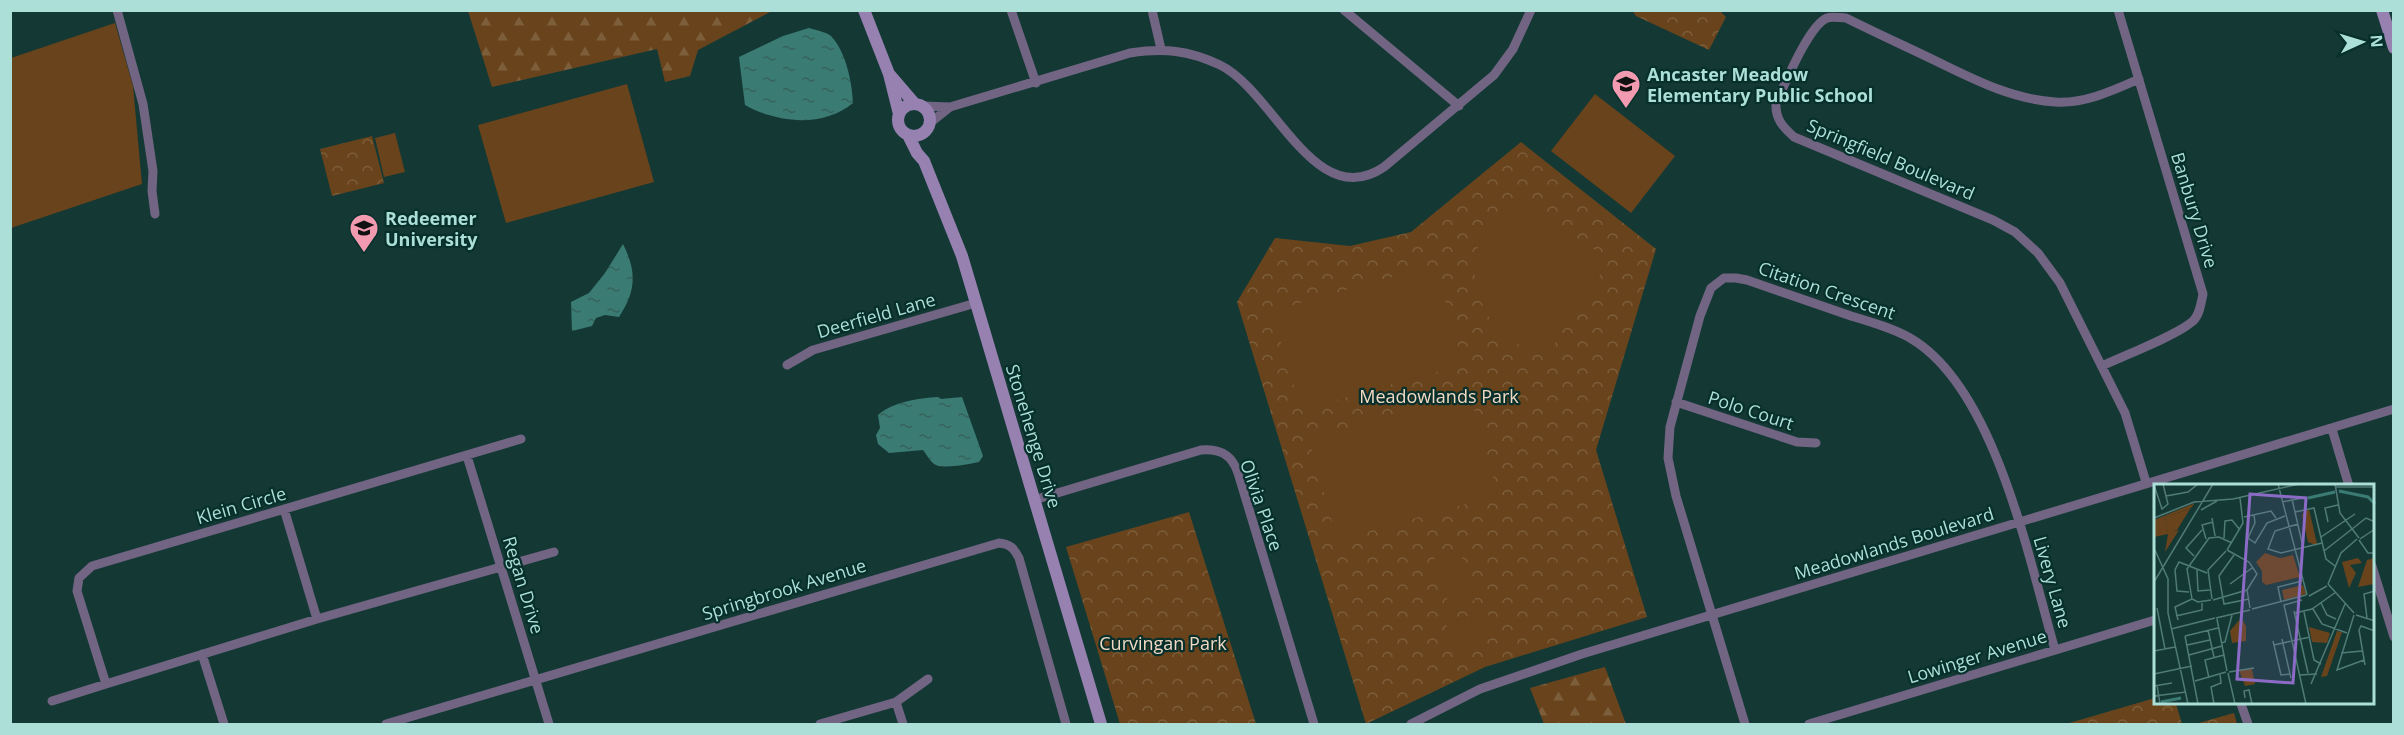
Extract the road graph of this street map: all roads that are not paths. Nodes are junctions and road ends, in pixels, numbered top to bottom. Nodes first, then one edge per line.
1 (117, 10) edge
2 (864, 10) edge
3 (1011, 10) edge
4 (1152, 10) edge
5 (1344, 10) edge
6 (1531, 10) edge
7 (2118, 10) edge
8 (2382, 10) edge
9 (2394, 48) edge
10 (1161, 49) junction
11 (889, 74) junction
12 (2139, 79) junction
13 (1036, 83) junction
14 (919, 105) junction
15 (1459, 106) junction
16 (950, 107) junction
17 (899, 114) junction
18 (928, 126) junction
19 (908, 135) junction
20 (924, 161) junction
21 (155, 214) dead end
22 (976, 303) junction
23 (788, 364) dead end
24 (2102, 366) junction
25 (1676, 402) junction
26 (2394, 409) edge
27 (2332, 429) junction
28 (521, 439) dead end
29 (1816, 443) dead end
30 (467, 456) junction
31 (2146, 482) junction
32 (2348, 484) edge
33 (1034, 500) junction
34 (284, 509) junction
35 (2018, 523) junction
36 (554, 552) dead end
37 (502, 568) junction
38 (2374, 569) edge
39 (1713, 616) junction
40 (317, 619) junction
41 (2154, 620) edge
42 (2394, 637) edge
43 (2055, 650) junction
44 (202, 654) junction
45 (928, 679) dead end
46 (535, 680) junction
47 (106, 684) junction
48 (52, 700) dead end
49 (896, 702) junction
50 (2241, 705) edge
51 (224, 724) edge
52 (386, 724) edge
53 (549, 724) edge
54 (820, 724) edge
55 (903, 724) edge
56 (1066, 724) edge
57 (1101, 724) edge
58 (1314, 724) edge
59 (1411, 724) edge
60 (1745, 724) edge
61 (1809, 724) edge
62 (2248, 724) edge

1 - 21 street
2 - 11 street
3 - 13 street
4 - 10 street
5 - 15 street
6 - 15 street
7 - 12 street, Banbury Drive
8 - 9 street
10 - 13 street
10 - 15 street
11 - 14 street
11 - 17 street
12 - 24 street, Banbury Drive
12 - 24 street, Springfield Boulevard
13 - 16 street
14 - 16 street
14 - 17 street
14 - 18 street
16 - 18 street
17 - 19 street
18 - 19 street
18 - 20 street, Stonehenge Drive
19 - 20 street, Stonehenge Drive
20 - 22 street, Stonehenge Drive
22 - 23 street, Deerfield Lane
22 - 33 street, Stonehenge Drive
24 - 31 street, Springfield Boulevard
25 - 29 street, Polo Court
25 - 35 street, Citation Crescent
25 - 39 street, Citation Crescent
26 - 27 street, Meadowlands Boulevard
27 - 31 street, Meadowlands Boulevard
27 - 32 street
28 - 30 street, Klein Circle
30 - 34 street, Klein Circle
30 - 37 street, Regan Drive
31 - 35 street, Meadowlands Boulevard
33 - 57 street, Stonehenge Drive
33 - 58 street, Olivia Place
34 - 40 street
34 - 47 street, Klein Circle
35 - 39 street, Meadowlands Boulevard
35 - 43 street, Livery Lane
36 - 37 street
37 - 40 street
37 - 46 street, Regan Drive
38 - 42 street
39 - 59 street, Meadowlands Boulevard
39 - 60 street, Citation Crescent
40 - 44 street
41 - 43 street, Lowinger Avenue
43 - 61 street, Lowinger Avenue
44 - 47 street
44 - 51 street
45 - 49 street
46 - 52 street, Springbrook Avenue
46 - 53 street, Regan Drive
46 - 56 street, Springbrook Avenue
47 - 48 street
49 - 54 street
49 - 55 street
50 - 62 street

